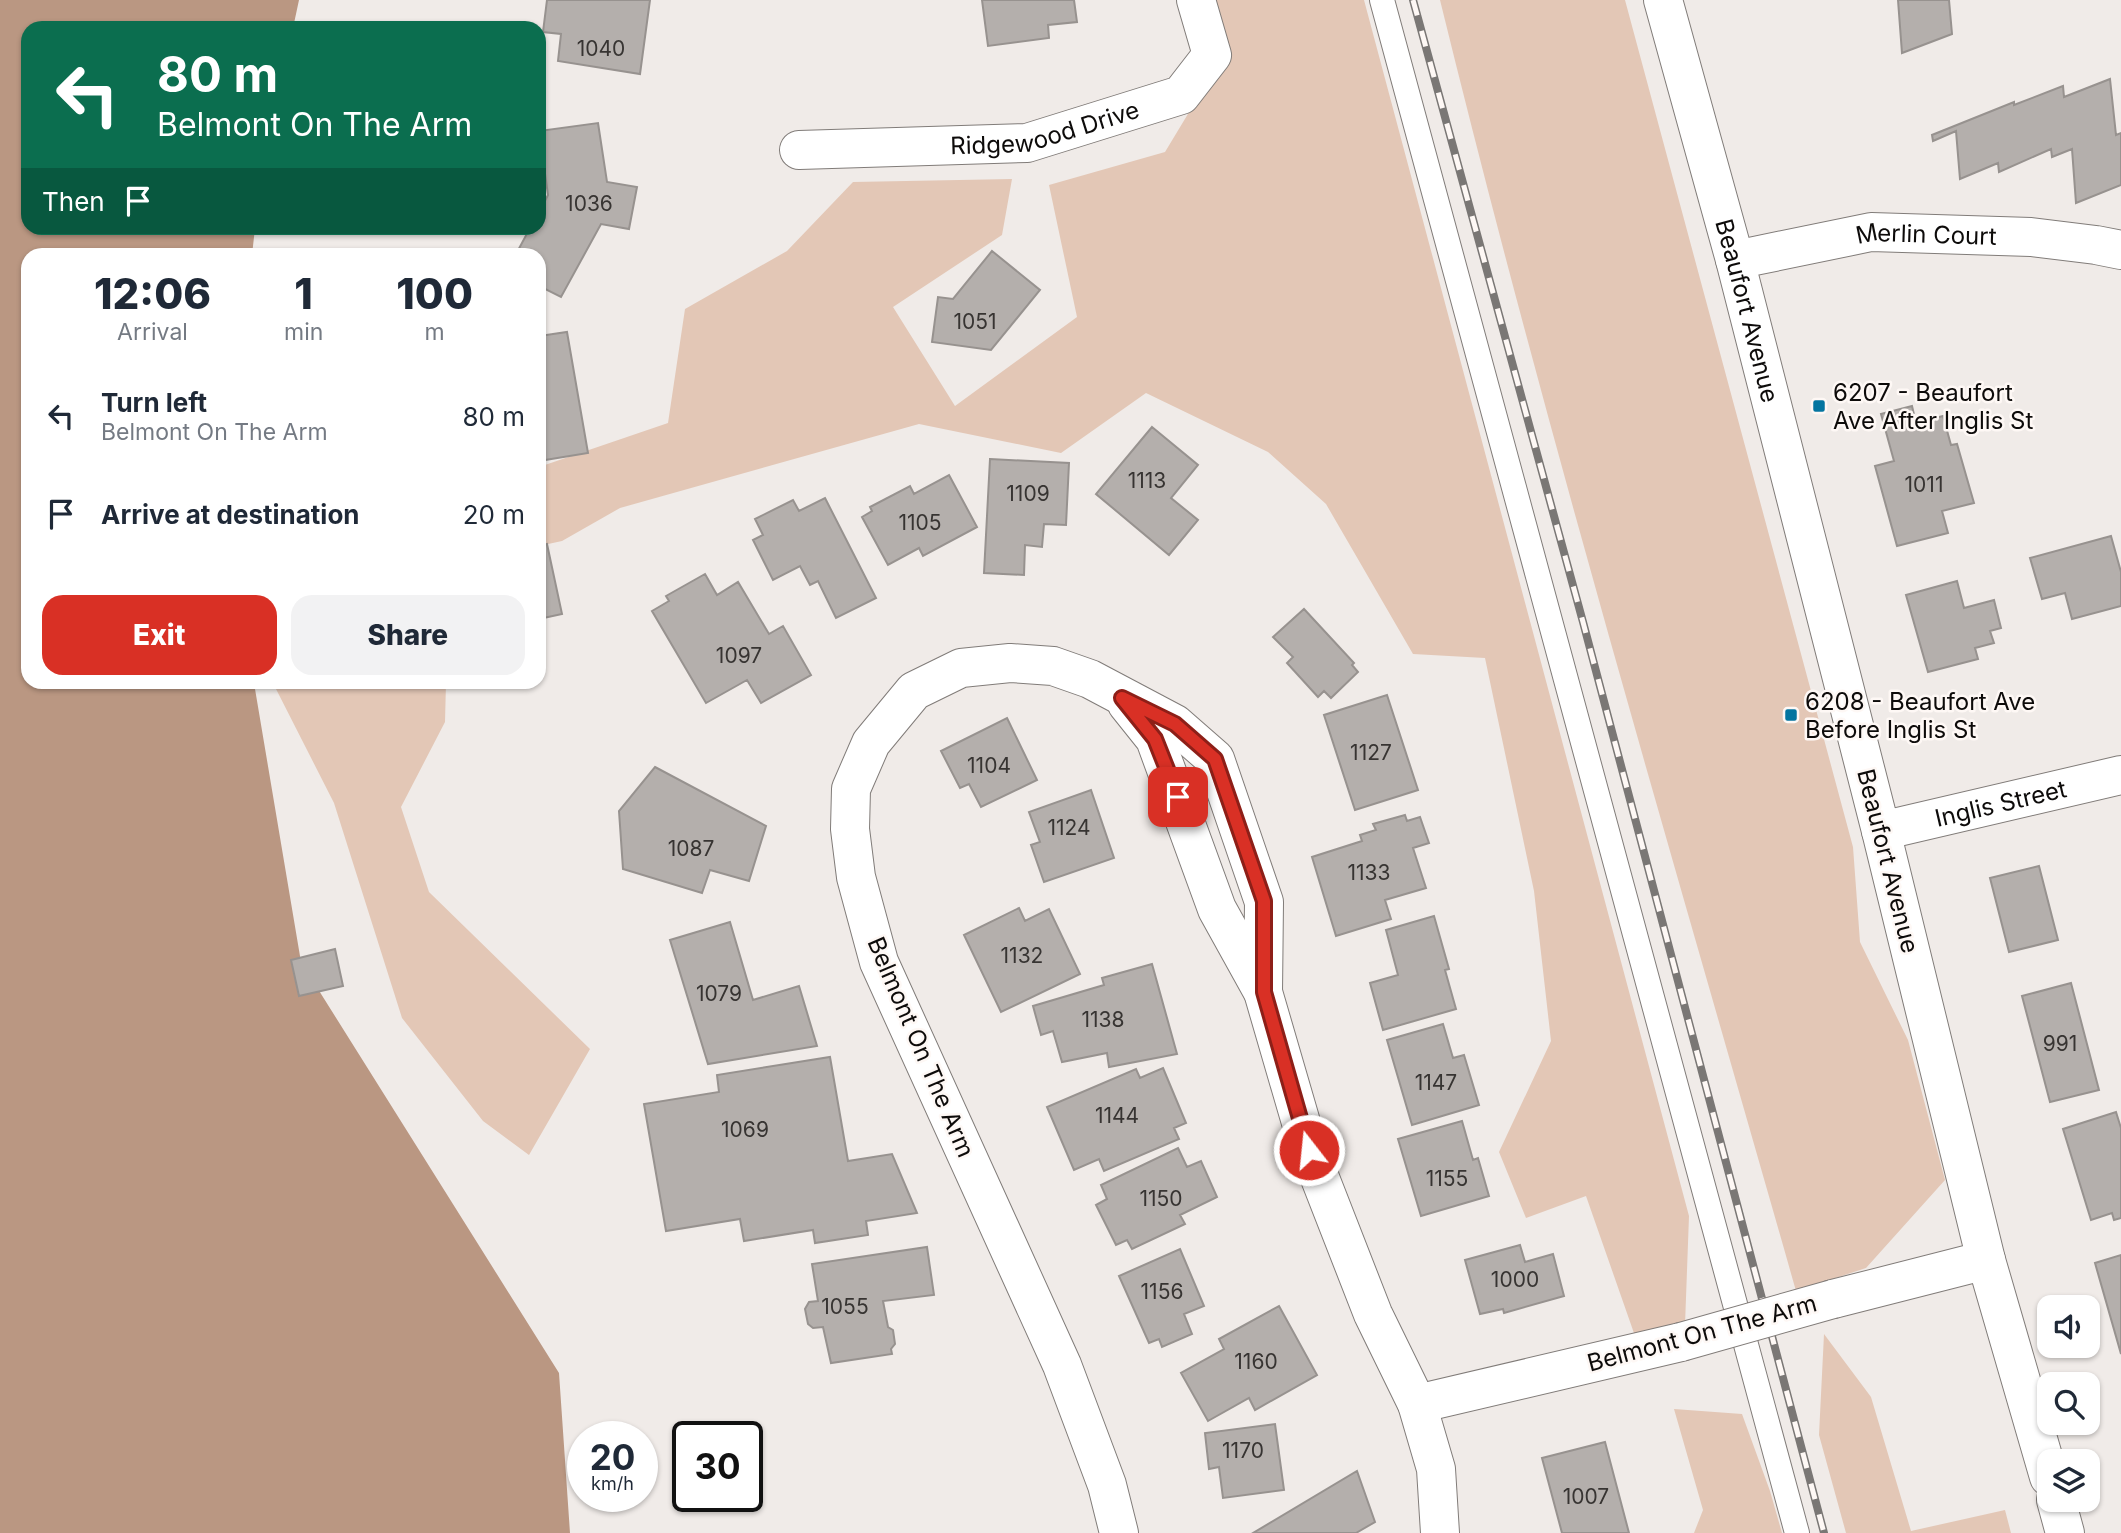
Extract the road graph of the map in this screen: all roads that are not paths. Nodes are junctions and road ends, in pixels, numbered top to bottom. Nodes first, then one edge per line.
1 (1196, 0) edge
2 (1382, 0) edge
3 (1663, 0) edge
4 (799, 150) dead end
5 (2121, 250) edge
6 (1735, 260) junction
7 (2121, 775) edge
8 (1881, 831) junction
9 (1986, 1260) junction
10 (1417, 1404) junction
11 (2041, 1449) edge
12 (2060, 1512) edge
13 (1119, 1533) edge
14 (1440, 1533) edge
15 (1797, 1533) edge
16 (2066, 1533) edge

1 - 4 street, Ridgewood Drive
2 - 15 lane
3 - 6 street, Beaufort Avenue
5 - 6 street, Merlin Court
6 - 8 street, Beaufort Avenue
7 - 8 street, Inglis Street
8 - 9 street, Beaufort Avenue
9 - 10 street, Belmont On The Arm, bridge
9 - 11 street, Beaufort Avenue
10 - 13 street, Belmont On The Arm
10 - 14 street, Belmont On The Arm
12 - 16 street

